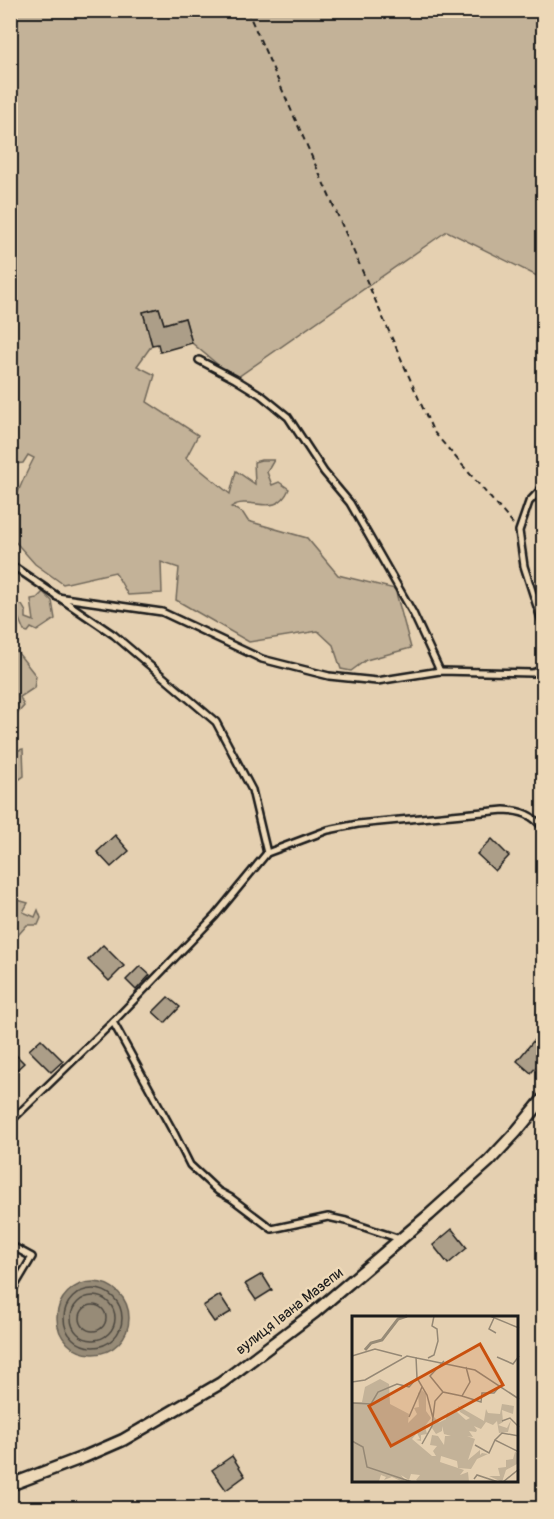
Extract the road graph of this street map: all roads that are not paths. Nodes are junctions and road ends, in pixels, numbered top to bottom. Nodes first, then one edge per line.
1 (199, 360) dead end
2 (543, 486) edge
3 (10, 564) edge
4 (57, 597) junction
5 (543, 628) edge
6 (543, 669) edge
7 (440, 670) junction
8 (543, 829) edge
9 (267, 853) junction
10 (113, 1022) junction
11 (543, 1098) edge
12 (10, 1122) edge
13 (400, 1239) junction
14 (10, 1245) edge
15 (10, 1294) edge
16 (10, 1485) edge

1 - 7 lane
2 - 5 lane
3 - 4 lane
4 - 7 lane
4 - 9 lane
6 - 7 lane
8 - 9 lane
9 - 10 lane
10 - 12 lane
10 - 13 lane
11 - 13 street, вулиця Івана Мазепи
13 - 16 street, вулиця Івана Мазепи
14 - 15 lane

